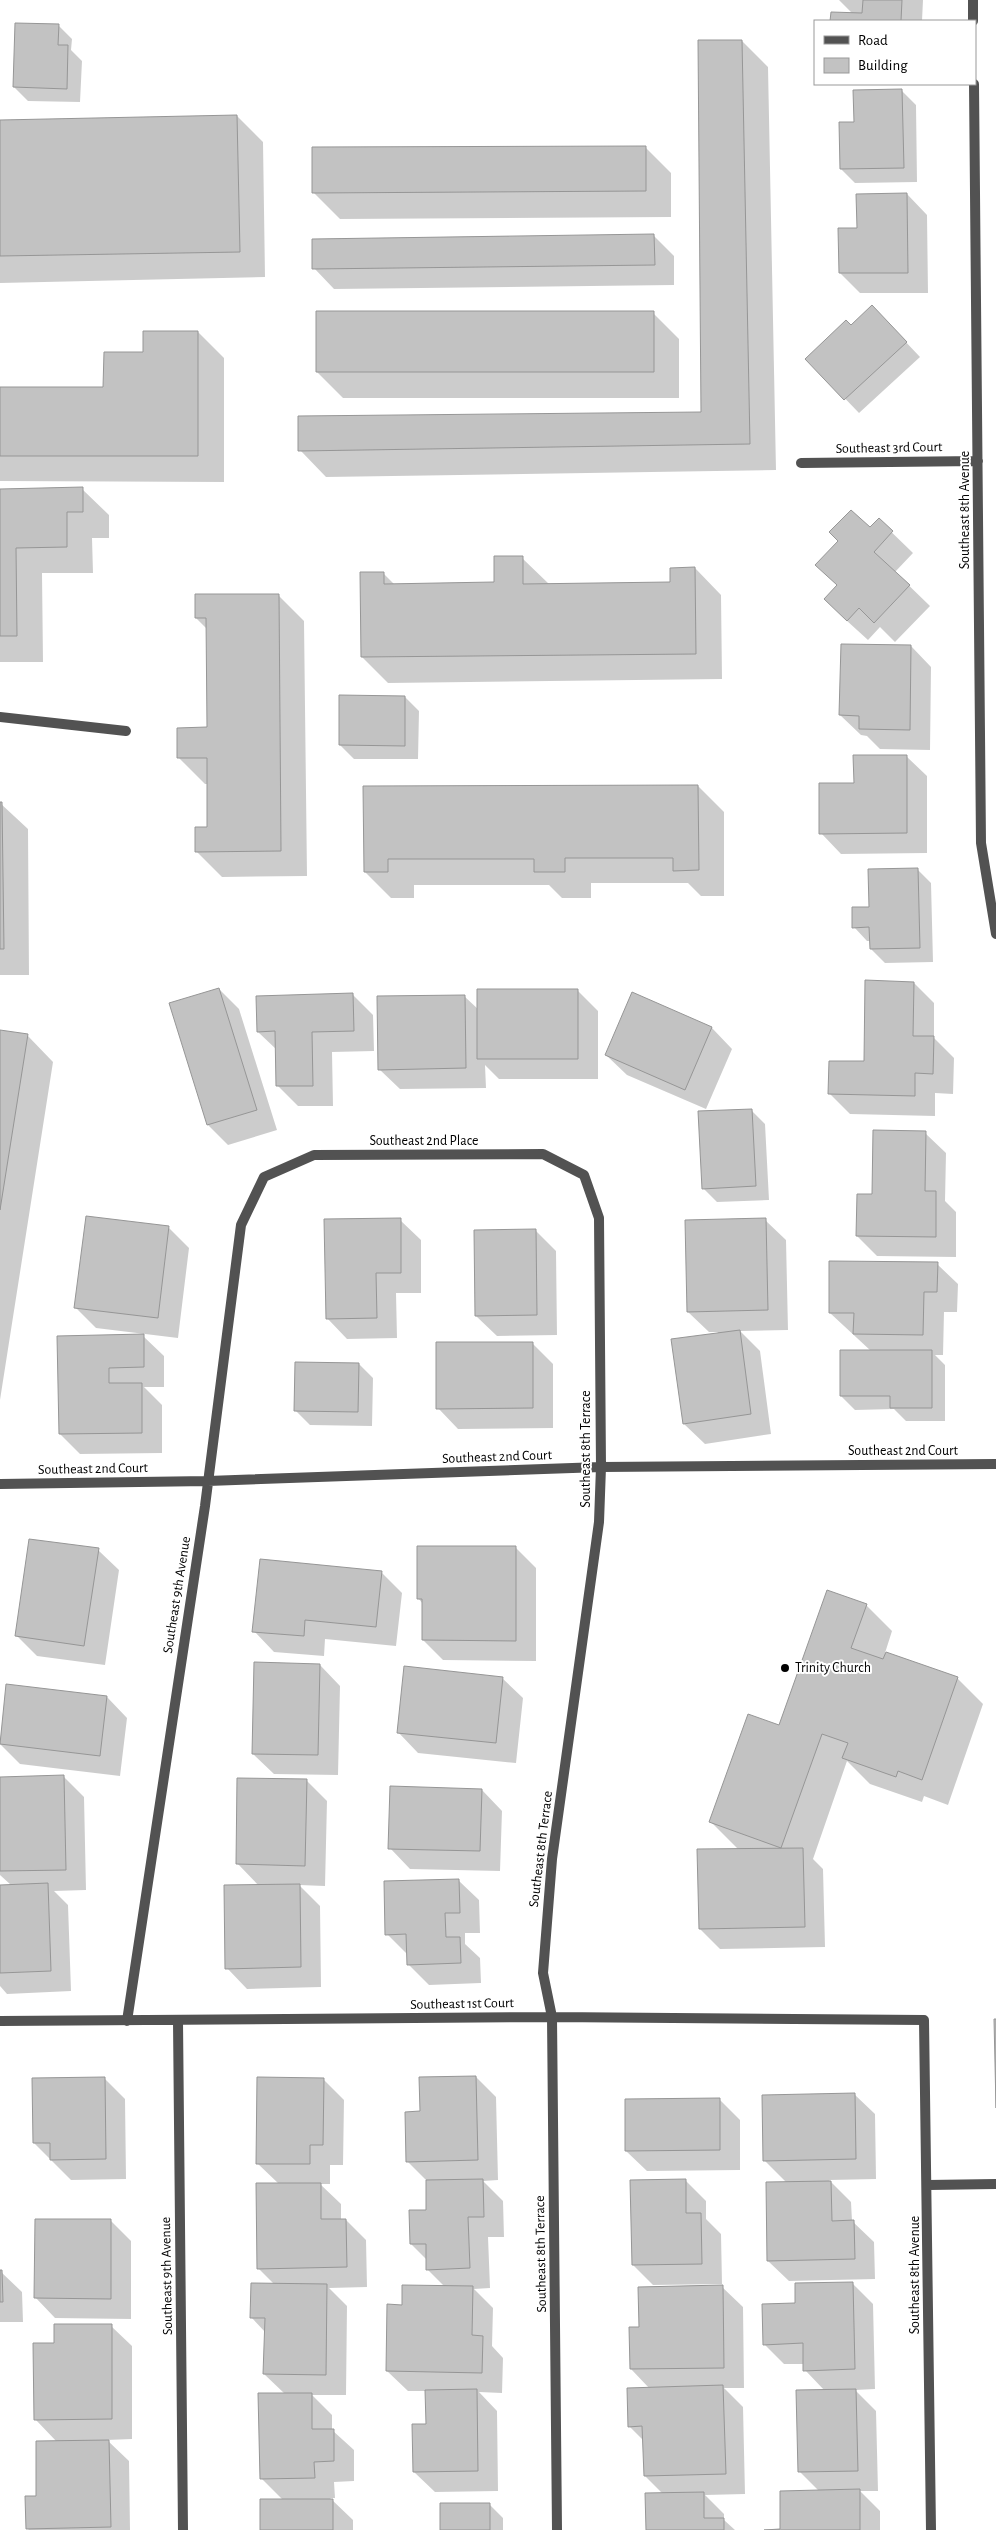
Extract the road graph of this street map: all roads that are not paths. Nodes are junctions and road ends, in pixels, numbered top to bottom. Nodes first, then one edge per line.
1 (973, 0) edge
2 (973, 20) edge
3 (974, 85) edge
4 (978, 461) junction
5 (801, 463) dead end
6 (0, 717) edge
7 (126, 731) dead end
8 (996, 934) edge
9 (584, 1175) joint
10 (264, 1177) joint
11 (996, 1464) edge
12 (601, 1467) junction
13 (208, 1481) junction
14 (0, 1484) edge
15 (552, 2017) junction
16 (924, 2020) joint
17 (0, 2021) edge
18 (127, 2021) junction
19 (178, 2021) junction
20 (996, 2184) edge
21 (928, 2185) junction
22 (184, 2530) edge
23 (557, 2530) edge
24 (931, 2530) edge

1 - 2 street
3 - 4 street, Southeast 8th Avenue
4 - 5 street, Southeast 3rd Court
4 - 8 street, Southeast 8th Avenue
6 - 7 street
9 - 10 street, Southeast 2nd Place
9 - 12 street, Southeast 8th Terrace
10 - 13 street, Southeast 9th Avenue
11 - 12 street, Southeast 2nd Court
12 - 13 street, Southeast 2nd Court
12 - 15 street, Southeast 8th Terrace
13 - 14 street, Southeast 2nd Court
13 - 18 street, Southeast 9th Avenue
15 - 16 street, Southeast 1st Court
15 - 19 street, Southeast 1st Court
15 - 23 street, Southeast 8th Terrace
16 - 21 street, Southeast 8th Avenue
17 - 18 street, Southeast 1st Court
18 - 19 street, Southeast 1st Court
19 - 22 street, Southeast 9th Avenue
20 - 21 street
21 - 24 street, Southeast 8th Avenue

